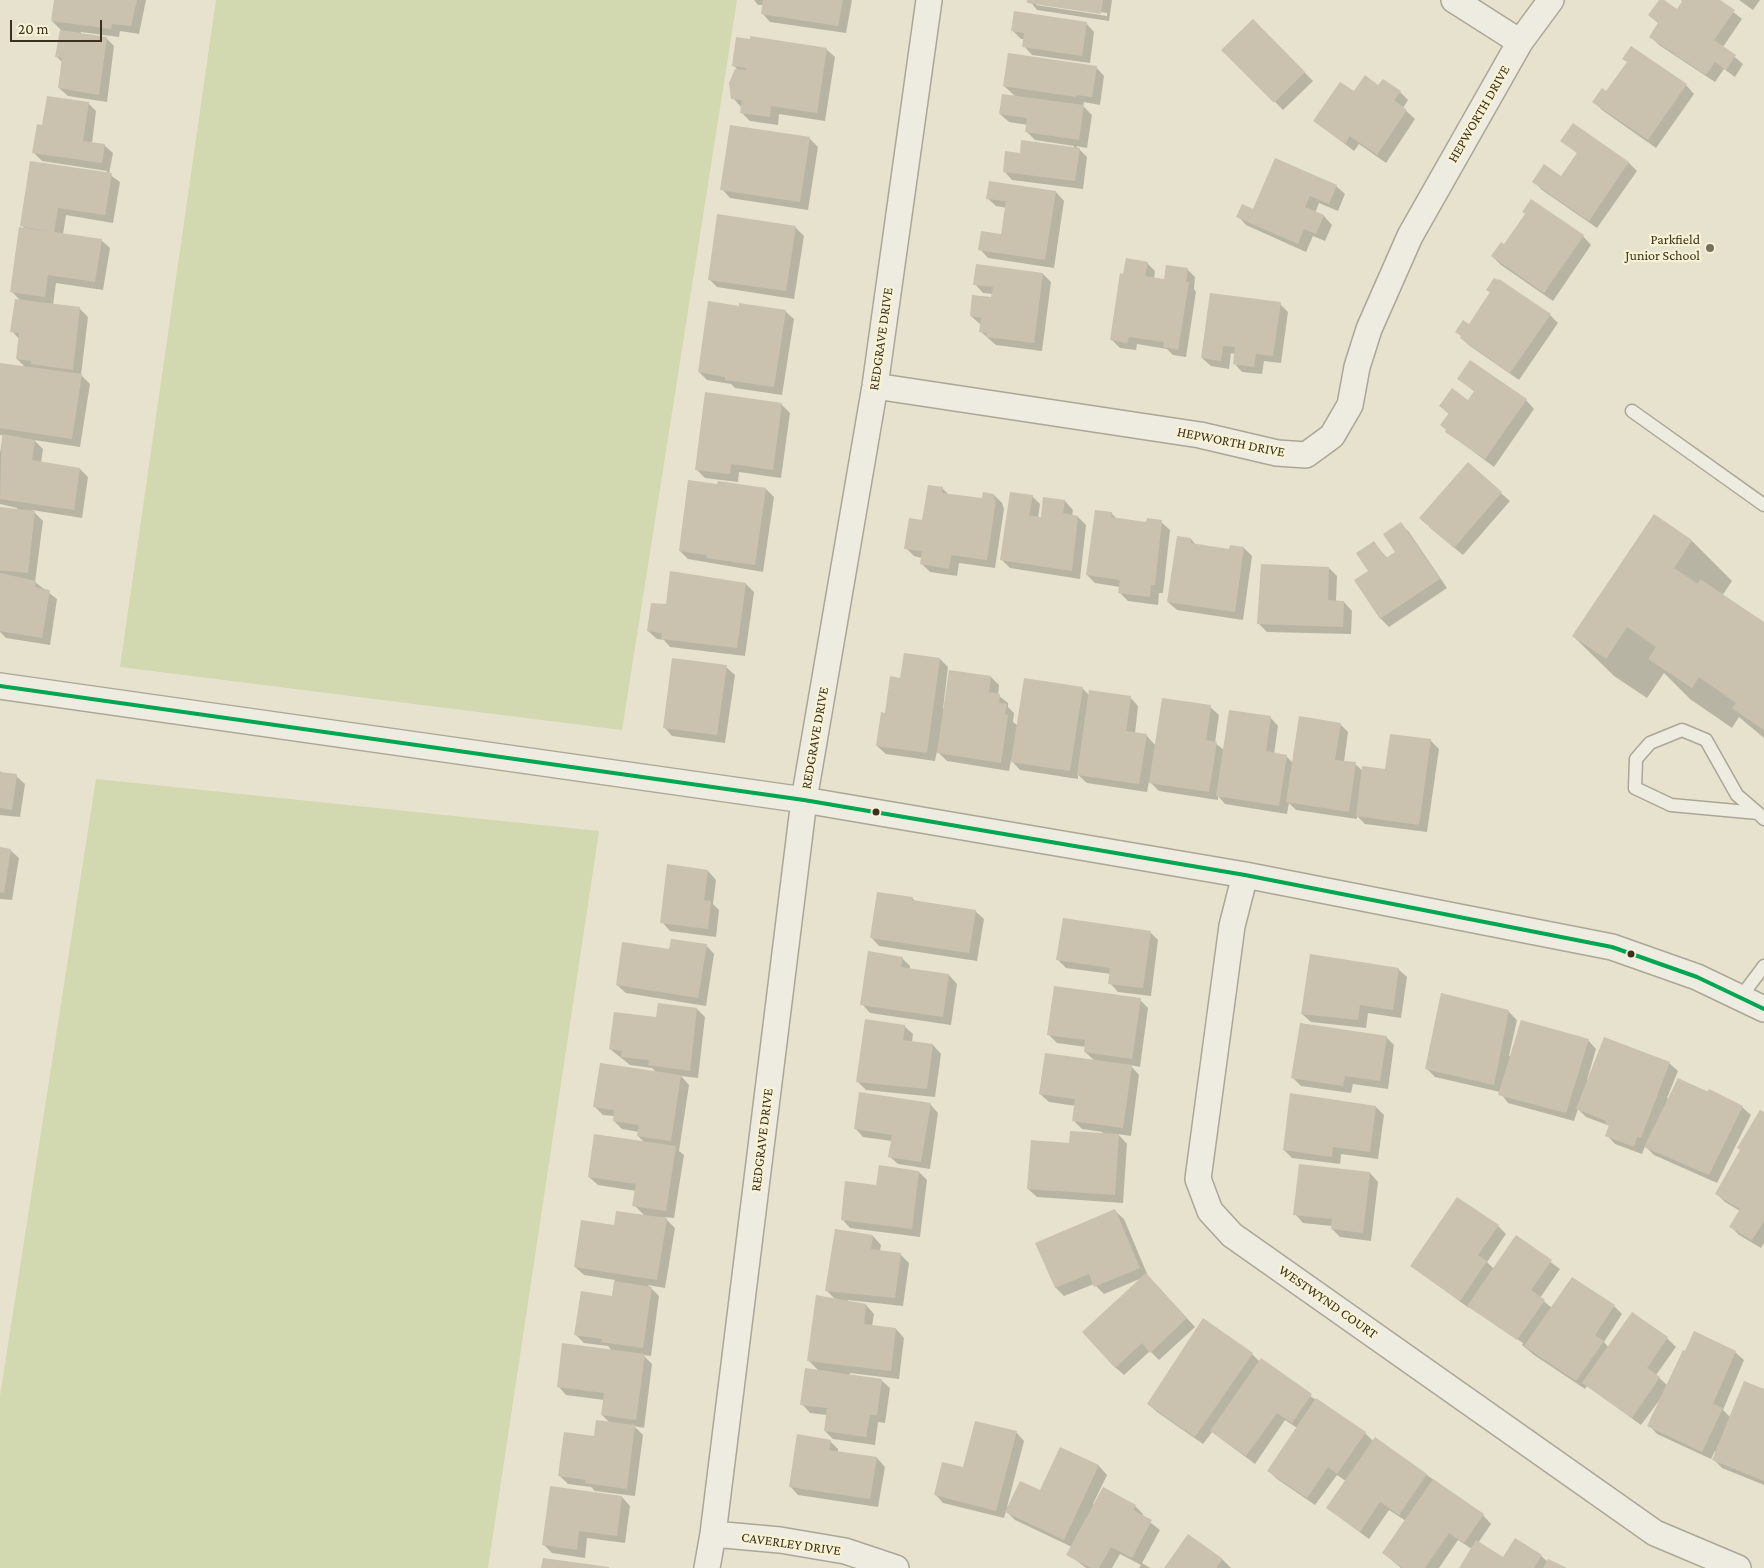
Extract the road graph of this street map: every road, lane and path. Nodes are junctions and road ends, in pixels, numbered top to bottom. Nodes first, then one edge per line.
1 (929, 0) edge
2 (1454, 0) edge
3 (1551, 0) edge
4 (1520, 42) junction
5 (875, 386) junction
6 (1632, 411) dead end
7 (1764, 505) edge
8 (0, 686) edge
9 (804, 800) junction
10 (1761, 816) edge
11 (1245, 875) junction
12 (1764, 966) edge
13 (1740, 998) junction
14 (1764, 1010) edge
15 (713, 1534) junction
16 (707, 1568) edge
17 (896, 1568) edge
18 (1738, 1568) edge

1 - 5 street, REDGRAVE DRIVE
2 - 4 street
3 - 4 street, HEPWORTH DRIVE
4 - 5 street, HEPWORTH DRIVE
5 - 9 street, REDGRAVE DRIVE
6 - 7 lane
8 - 9 street
9 - 11 street
9 - 15 street, REDGRAVE DRIVE
10 - 10 lane
11 - 13 street
11 - 18 street, WESTWYND COURT
12 - 13 lane
13 - 14 street
15 - 16 street, REDGRAVE DRIVE
15 - 17 street, CAVERLEY DRIVE

